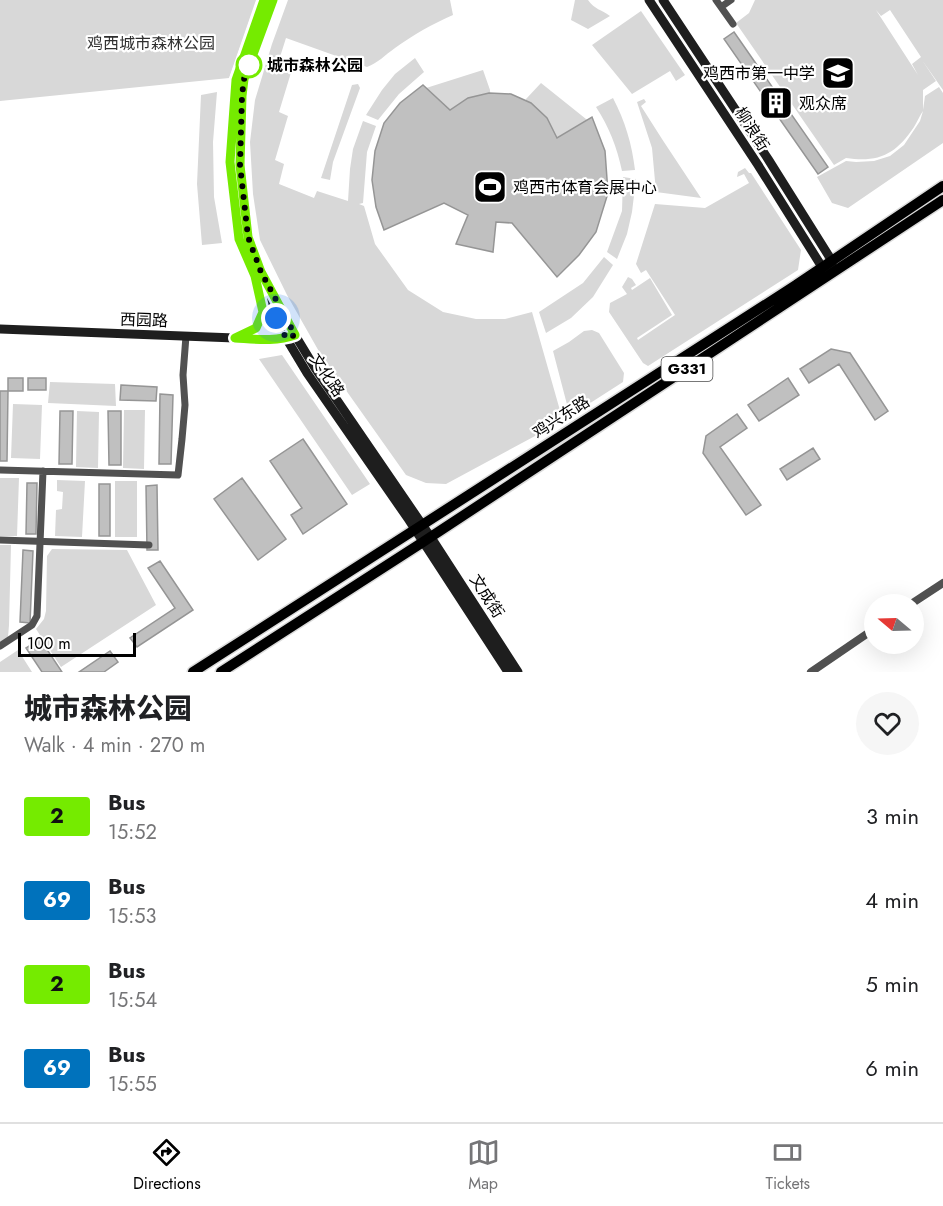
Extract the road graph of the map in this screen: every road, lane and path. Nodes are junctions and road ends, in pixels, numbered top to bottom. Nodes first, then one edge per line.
1 (264, 0) edge
2 (273, 0) edge
3 (649, 0) edge
4 (663, 0) edge
5 (716, 0) edge
6 (731, 0) edge
7 (721, 8) junction
8 (733, 24) dead end
9 (943, 186) edge
10 (943, 200) edge
11 (829, 267) junction
12 (255, 276) junction
13 (0, 329) edge
14 (186, 336) junction
15 (290, 337) junction
16 (235, 338) junction
17 (0, 470) edge
18 (43, 471) junction
19 (418, 527) junction
20 (426, 539) junction
21 (0, 540) edge
22 (41, 542) junction
23 (149, 545) dead end
24 (943, 583) edge
25 (924, 595) edge
26 (864, 636) edge
27 (0, 646) edge
28 (193, 672) edge
29 (221, 672) edge
30 (508, 672) edge
31 (518, 672) edge
32 (811, 672) edge

1 - 12 main road, 文化路
2 - 15 main road, 文化路
3 - 11 main road, 柳浪街
4 - 11 main road, 柳浪街
5 - 7 street
6 - 7 street
7 - 8 street
9 - 11 highway, 鸡兴东路 / G331
10 - 11 highway, 鸡兴东路 / G331
11 - 19 highway, 鸡兴东路 / G331
11 - 20 highway, 鸡兴东路 / G331
12 - 15 main road, 文化路
12 - 16 main road
13 - 14 main road, 西园路
14 - 16 main road, 西园路
14 - 18 street
15 - 16 main road, 西园路
15 - 19 main road, 文化路
17 - 18 street
18 - 22 street
19 - 20 main road, 文化路
19 - 28 highway, 鸡兴东路 / G331
20 - 29 highway, 鸡兴东路 / G331
20 - 30 main road, 文成街
20 - 31 main road, 文成街
21 - 22 street
22 - 23 street
22 - 27 street
24 - 25 street
26 - 32 street

